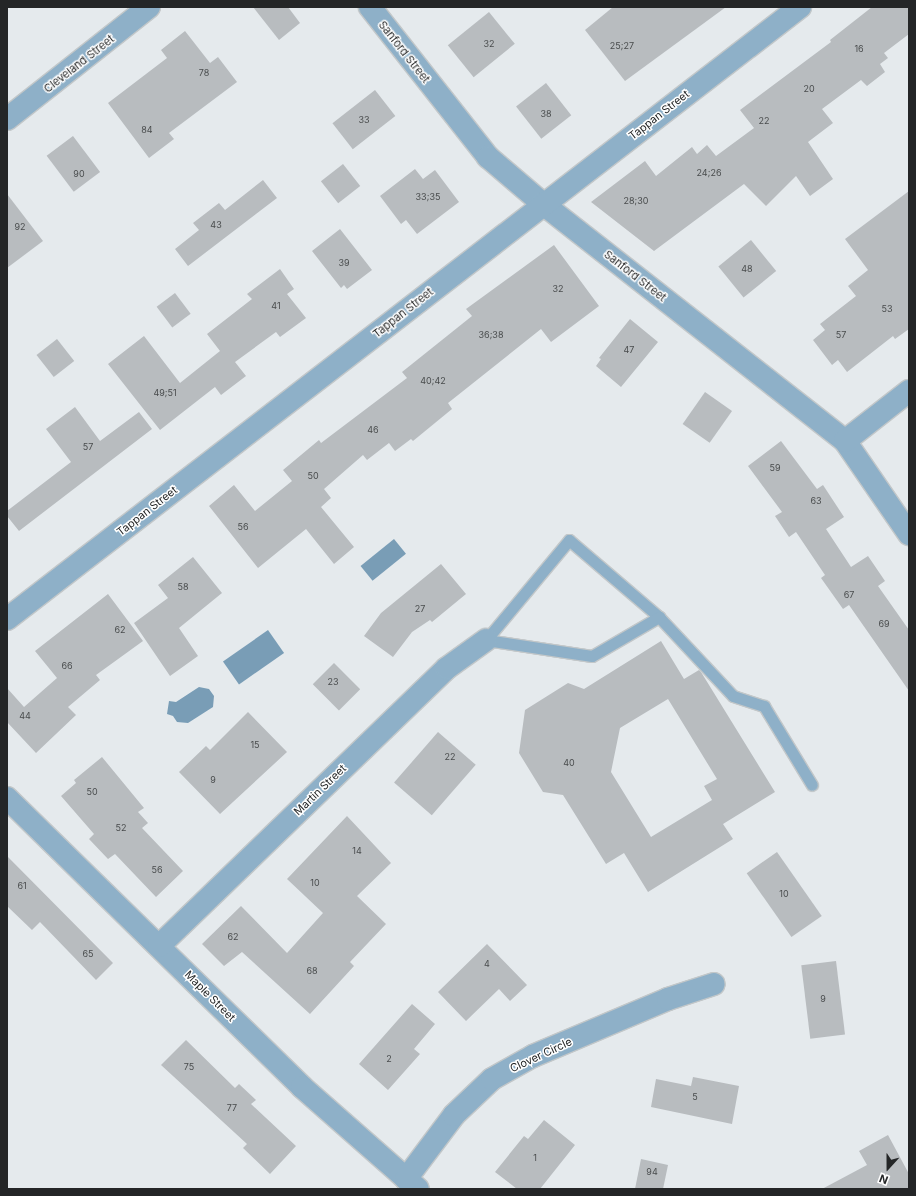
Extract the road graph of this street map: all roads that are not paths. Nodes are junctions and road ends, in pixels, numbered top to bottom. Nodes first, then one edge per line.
1 (150, 7) edge
2 (370, 7) edge
3 (800, 7) edge
4 (7, 119) edge
5 (543, 204) junction
6 (909, 391) edge
7 (845, 441) junction
8 (909, 534) edge
9 (659, 616) junction
10 (7, 619) edge
11 (486, 640) junction
12 (812, 785) dead end
13 (7, 798) edge
14 (159, 946) junction
15 (714, 984) dead end
16 (412, 1184) edge

1 - 4 street, Cleveland Street
2 - 5 street, Sanford Street
3 - 5 street, Tappan Street
5 - 7 street, Sanford Street
5 - 10 street, Tappan Street
6 - 7 street
7 - 8 street, Sanford Street
9 - 11 lane
9 - 11 lane
9 - 12 lane
11 - 14 street, Martin Street
13 - 14 street, Maple Street
14 - 16 street, Maple Street
15 - 16 street, Clover Circle

